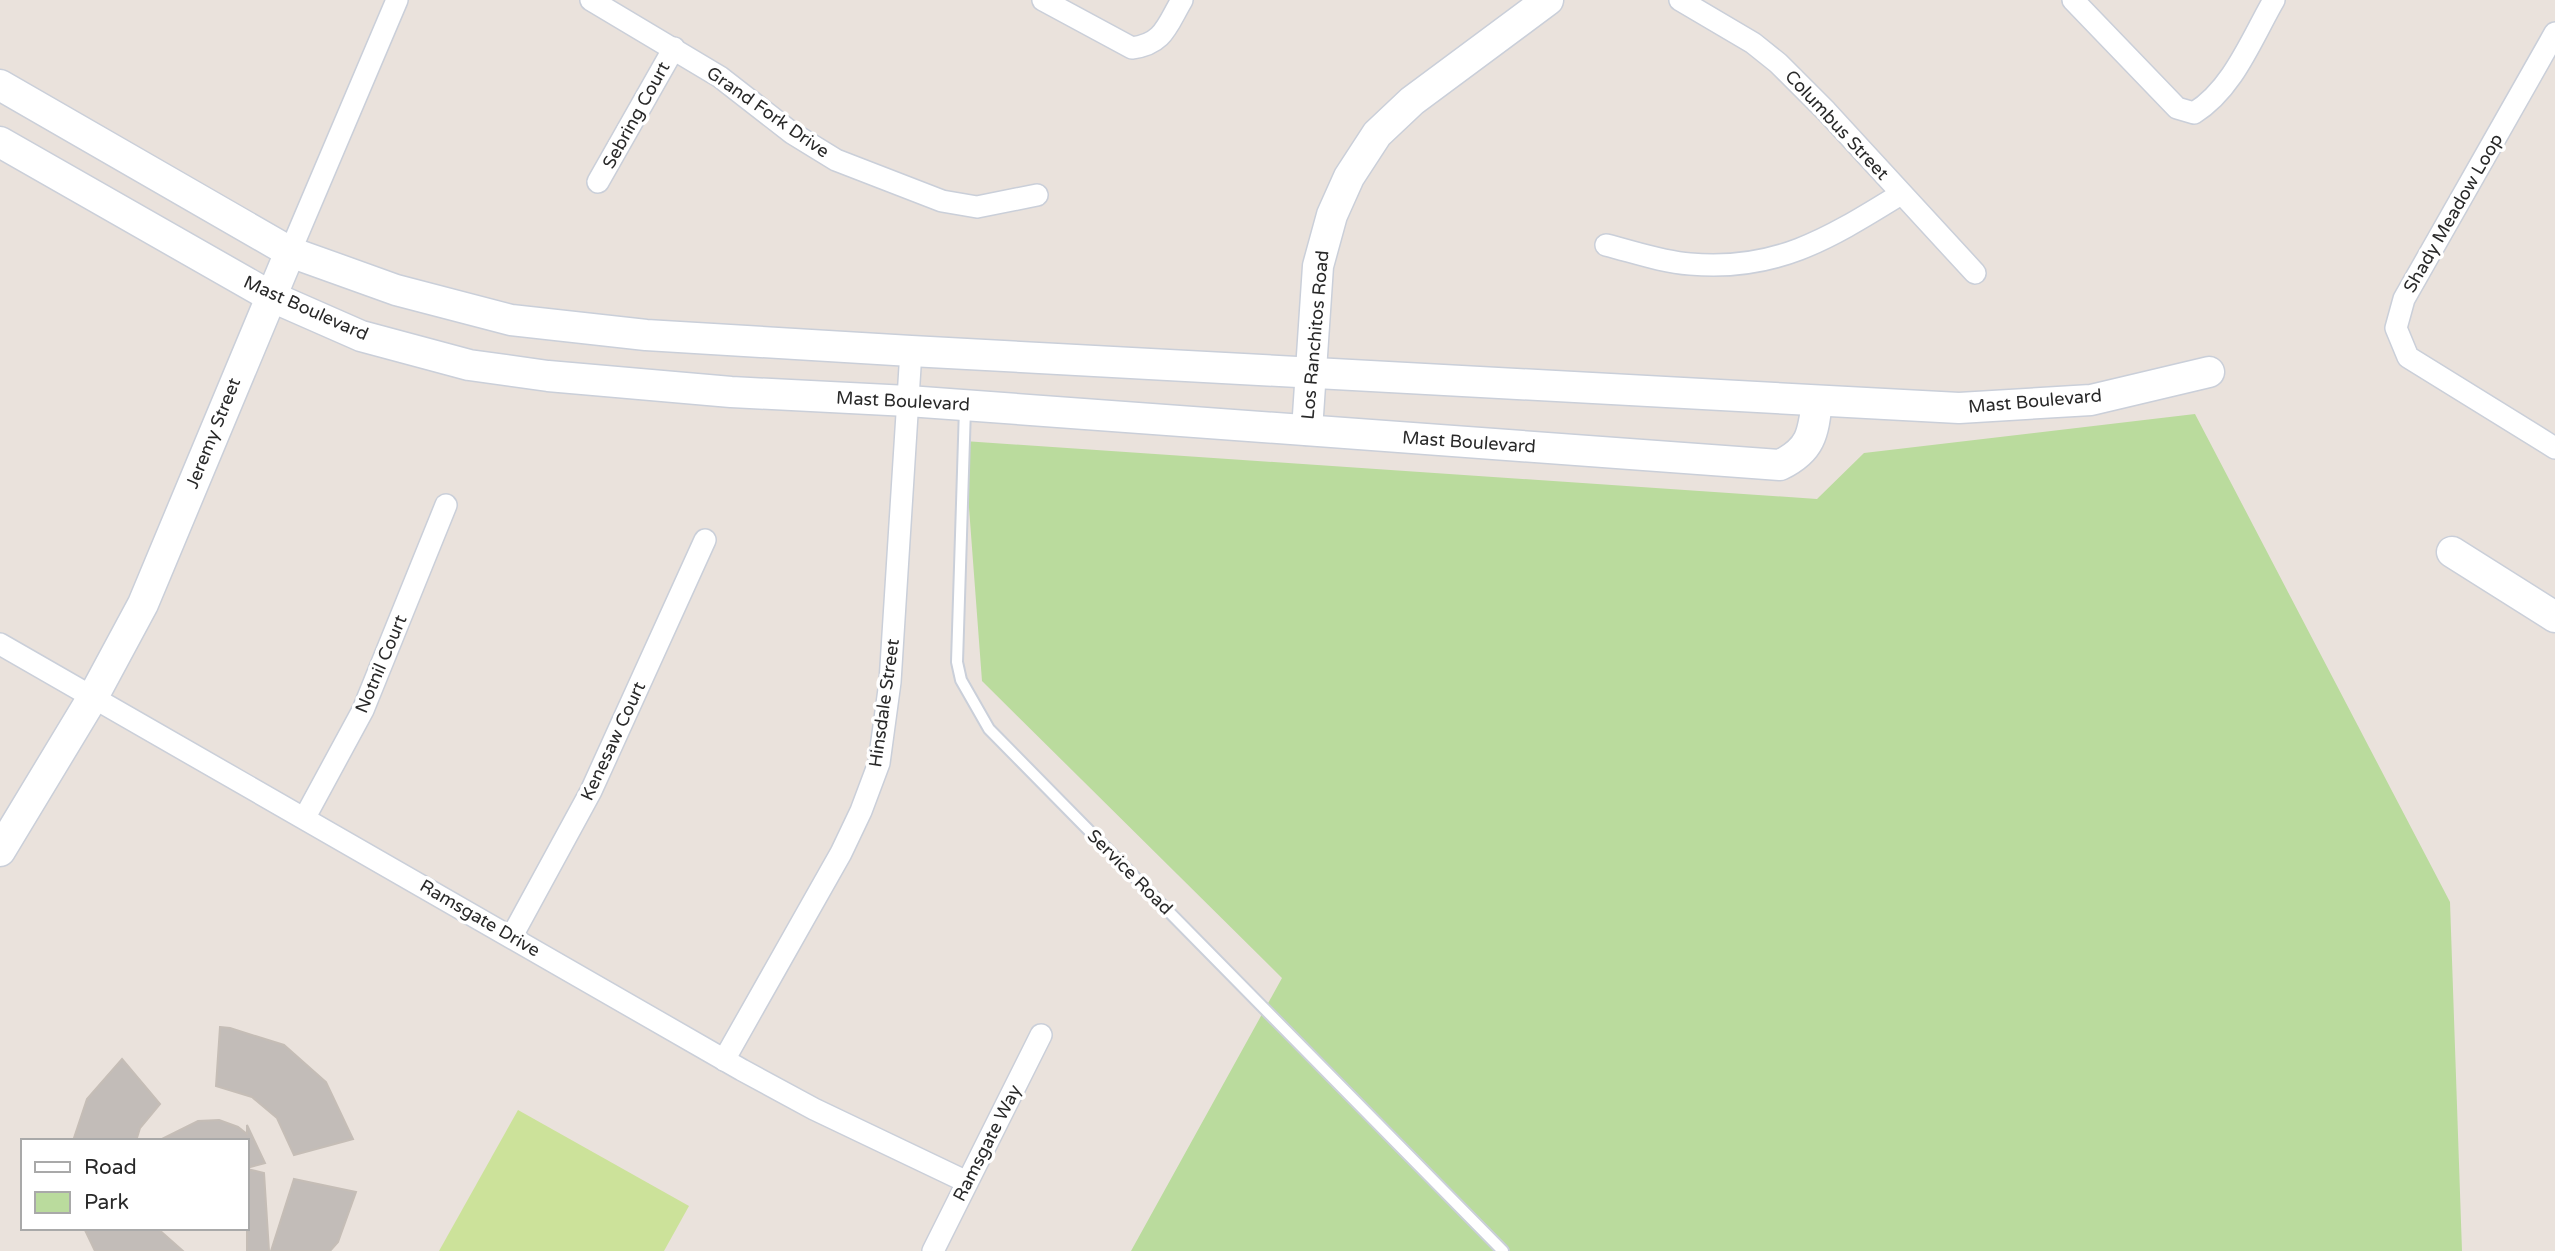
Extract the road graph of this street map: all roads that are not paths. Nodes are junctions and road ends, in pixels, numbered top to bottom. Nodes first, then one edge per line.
1 (397, 0) edge
2 (591, 0) edge
3 (1043, 0) edge
4 (1182, 0) edge
5 (1548, 0) edge
6 (1680, 0) edge
7 (2073, 0) edge
8 (2274, 0) edge
9 (2555, 33) edge
10 (674, 48) junction
11 (0, 85) edge
12 (0, 142) edge
13 (598, 182) dead end
14 (1901, 194) junction
15 (1037, 195) dead end
16 (1606, 245) dead end
17 (289, 252) junction
18 (1975, 273) dead end
19 (270, 296) junction
20 (911, 351) junction
21 (2209, 372) dead end
22 (1311, 373) junction
23 (908, 401) junction
24 (1817, 402) junction
25 (965, 405) junction
26 (1307, 430) junction
27 (2555, 448) edge
28 (446, 505) dead end
29 (705, 540) dead end
30 (2452, 552) dead end
31 (2555, 617) edge
32 (0, 644) edge
33 (93, 697) junction
34 (305, 817) junction
35 (0, 852) edge
36 (512, 936) junction
37 (1041, 1035) dead end
38 (724, 1060) junction
39 (967, 1182) junction
40 (933, 1251) edge
41 (1503, 1251) edge

1 - 17 street, Jeremy Street
2 - 10 street, Grand Fork Drive
3 - 4 street
5 - 22 street, Los Ranchitos Road
6 - 14 street, Columbus Street
7 - 8 street
9 - 27 street, Shady Meadow Loop
10 - 13 street, Sebring Court
10 - 15 street, Grand Fork Drive
11 - 17 street, Mast Boulevard
12 - 19 street, Mast Boulevard
14 - 16 street
14 - 18 street, Columbus Street
17 - 19 street, Jeremy Street
17 - 20 street, Mast Boulevard
19 - 23 street, Mast Boulevard
19 - 33 street, Jeremy Street
20 - 22 street, Mast Boulevard
20 - 23 street, Hinsdale Street
21 - 24 street, Mast Boulevard
22 - 24 street, Mast Boulevard
22 - 26 street, Los Ranchitos Road
23 - 25 street, Mast Boulevard
23 - 38 street, Hinsdale Street
24 - 26 street, Mast Boulevard
25 - 26 street, Mast Boulevard
25 - 41 lane, Service Road
28 - 34 street, Notnil Court
29 - 36 street, Kenesaw Court
30 - 31 street
32 - 33 street, Ramsgate Drive
33 - 34 street, Ramsgate Drive
33 - 35 street, Jeremy Street
34 - 36 street, Ramsgate Drive
36 - 38 street, Ramsgate Drive
37 - 39 street, Ramsgate Way
38 - 39 street, Ramsgate Drive
39 - 40 street, Ramsgate Way

